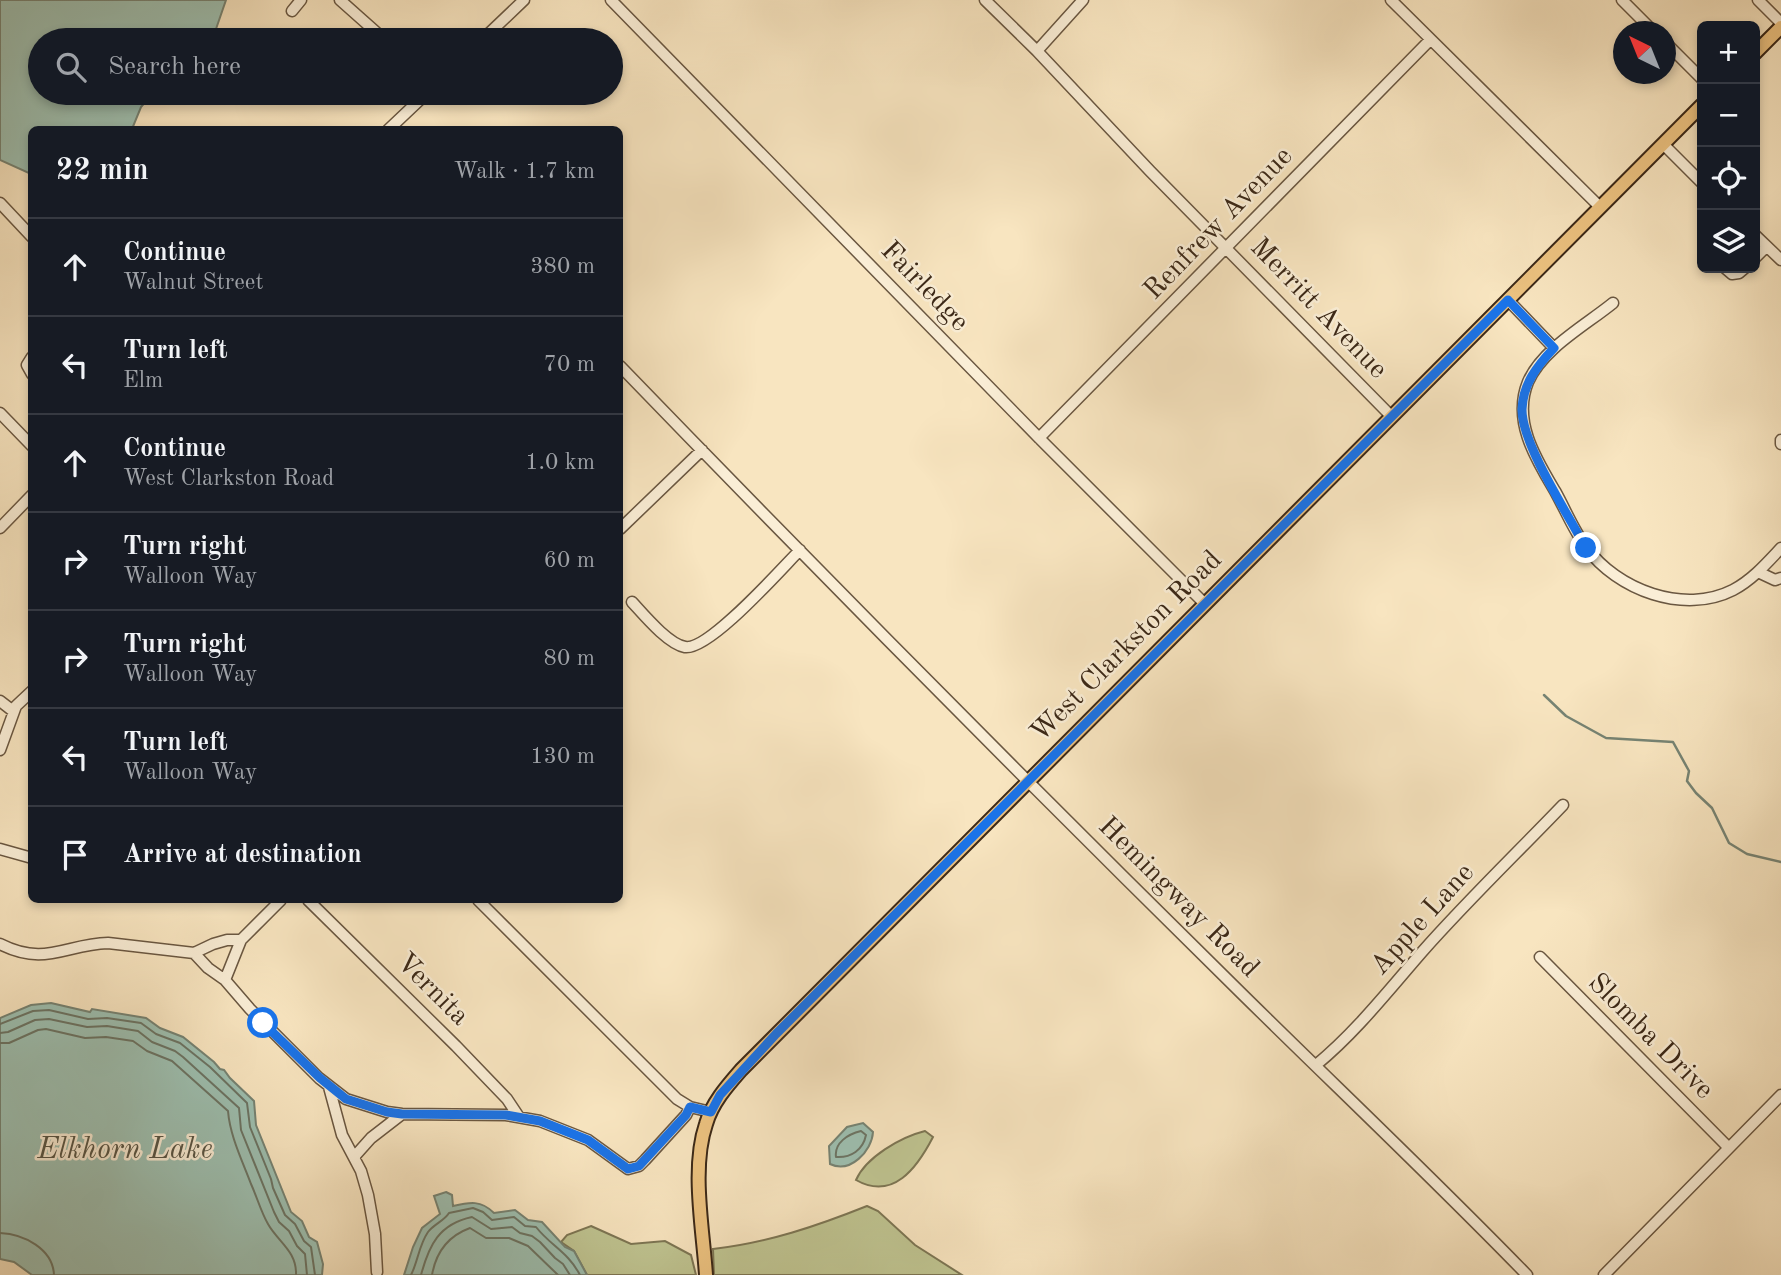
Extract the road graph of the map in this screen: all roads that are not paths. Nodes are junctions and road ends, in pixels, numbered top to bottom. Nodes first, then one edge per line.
1 (301, 0) edge
2 (340, 0) edge
3 (524, 0) edge
4 (611, 0) edge
5 (985, 0) edge
6 (1083, 0) edge
7 (1391, 0) edge
8 (1622, 0) edge
9 (1758, 0) edge
10 (292, 11) dead end
11 (1643, 21) edge
12 (1781, 25) edge
13 (373, 28) edge
14 (495, 28) edge
15 (1430, 40) junction
16 (1760, 48) edge
17 (1037, 51) junction
18 (1676, 54) edge
19 (1697, 74) edge
20 (414, 105) edge
21 (1697, 110) edge
22 (392, 126) edge
23 (1663, 144) junction
24 (1697, 178) edge
25 (0, 203) edge
26 (1600, 207) junction
27 (28, 233) edge
28 (1760, 240) edge
29 (1766, 247) junction
30 (1227, 248) junction
31 (1760, 253) edge
32 (1781, 260) edge
33 (1508, 300) junction
34 (1613, 303) dead end
35 (1554, 348) junction
36 (623, 369) edge
37 (0, 413) edge
38 (1392, 417) junction
39 (1039, 438) junction
40 (28, 442) edge
41 (702, 450) junction
42 (28, 499) edge
43 (623, 526) edge
44 (0, 527) edge
45 (800, 550) junction
46 (1780, 553) edge
47 (1758, 572) junction
48 (1781, 578) edge
49 (632, 602) dead end
50 (1205, 604) junction
51 (28, 695) edge
52 (0, 702) edge
53 (13, 711) junction
54 (0, 750) edge
55 (1028, 781) junction
56 (1563, 805) dead end
57 (0, 849) edge
58 (28, 857) edge
59 (278, 903) edge
60 (311, 903) edge
61 (481, 903) edge
62 (241, 940) junction
63 (0, 944) edge
64 (194, 953) junction
65 (1540, 957) dead end
66 (225, 980) junction
67 (1315, 1065) junction
68 (329, 1087) junction
69 (1781, 1095) edge
70 (356, 1102) junction
71 (690, 1107) junction
72 (711, 1112) junction
73 (402, 1114) junction
74 (335, 1115) junction
75 (519, 1117) junction
76 (1728, 1147) junction
77 (354, 1157) junction
78 (377, 1272) dead end
79 (1605, 1274) edge
80 (706, 1275) edge
81 (1527, 1275) edge

1 - 10 street
2 - 13 street
3 - 14 street
4 - 39 street, Fairledge
5 - 17 street, Merritt Avenue
6 - 17 street
7 - 15 street
8 - 11 street
9 - 12 street
12 - 16 main road
15 - 26 street
15 - 30 street, Renfrew Avenue
17 - 30 street, Merritt Avenue
18 - 19 street
20 - 22 street
21 - 23 main road, West Clarkston Road
23 - 24 street
23 - 26 main road, West Clarkston Road
25 - 27 street
26 - 33 main road, West Clarkston Road
28 - 29 street
29 - 31 street
29 - 32 street
30 - 38 street, Merritt Avenue
30 - 39 street, Renfrew Avenue
33 - 35 street
33 - 38 main road, West Clarkston Road
34 - 35 street
35 - 47 street
36 - 41 street, Hemingway Road
37 - 40 street
38 - 50 main road, West Clarkston Road
39 - 50 street, Fairledge
41 - 43 street
41 - 45 street, Hemingway Road
42 - 44 street
45 - 49 street
45 - 55 street, Hemingway Road
46 - 47 street
47 - 48 street
50 - 55 main road, West Clarkston Road
51 - 53 street
52 - 53 street
53 - 54 street
55 - 67 street, Hemingway Road
55 - 72 main road, West Clarkston Road
56 - 67 street, Apple Lane
57 - 58 street
59 - 62 street
60 - 75 street, Vernita
61 - 71 street
62 - 64 street
62 - 66 street
63 - 64 street
64 - 66 street
65 - 76 street, Slomba Drive
66 - 68 street
67 - 81 street, Hemingway Road
68 - 70 street
68 - 74 street
69 - 76 street
70 - 73 street
70 - 74 street
71 - 72 street
71 - 75 street
72 - 80 main road, West Clarkston Road
73 - 75 street
73 - 77 street
74 - 77 street
76 - 79 street
77 - 78 street

